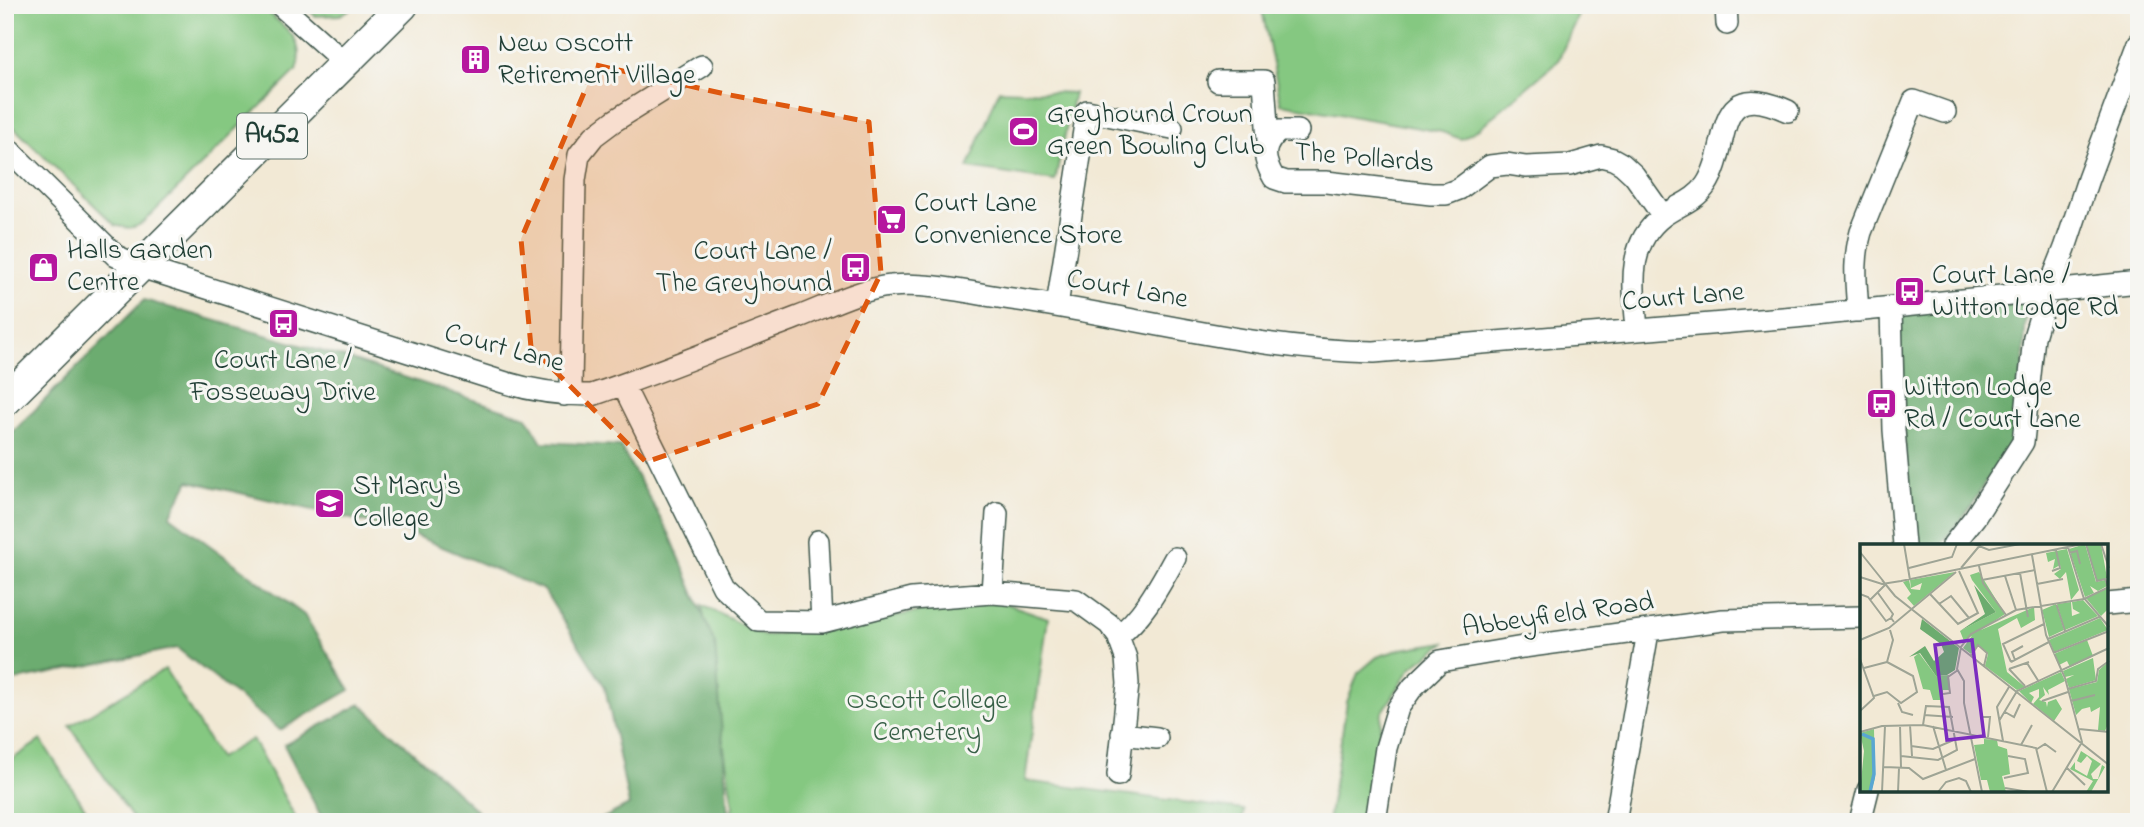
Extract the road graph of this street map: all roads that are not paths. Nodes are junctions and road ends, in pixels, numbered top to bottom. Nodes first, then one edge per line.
1 (279, 5) edge
2 (403, 5) edge
3 (2139, 43) edge
4 (345, 63) junction
5 (702, 66) dead end
6 (1218, 81) dead end
7 (1788, 111) dead end
8 (1945, 112) dead end
9 (1172, 128) dead end
10 (1298, 131) dead end
11 (1268, 141) junction
12 (5, 146) edge
13 (1663, 216) junction
14 (141, 267) junction
15 (2139, 282) edge
16 (2047, 293) junction
17 (1057, 306) junction
18 (1891, 308) junction
19 (1858, 311) junction
20 (1637, 330) junction
21 (623, 385) junction
22 (564, 395) junction
23 (5, 401) edge
24 (997, 513) dead end
25 (818, 541) dead end
26 (1904, 544) edge
27 (1954, 544) edge
28 (1175, 558) dead end
29 (992, 593) junction
30 (2139, 601) edge
31 (2109, 604) edge
32 (1860, 617) edge
33 (821, 621) junction
34 (1648, 632) junction
35 (1118, 636) junction
36 (1122, 734) junction
37 (1157, 738) dead end
38 (1118, 775) dead end
39 (1868, 792) edge
40 (1375, 822) edge
41 (1615, 822) edge
42 (1860, 822) edge

1 - 4 street
2 - 4 highway, A452
3 - 16 street
4 - 14 highway, A452
5 - 22 street
6 - 11 street, The Pollards
7 - 13 street
8 - 19 street
9 - 17 street
10 - 11 street, The Pollards
11 - 13 street, The Pollards
12 - 14 street, Court Lane
13 - 20 street
14 - 22 street, Court Lane
14 - 23 highway, A452
15 - 16 street, Court Lane
16 - 18 street, Court Lane
16 - 27 street
17 - 20 street, Court Lane
17 - 21 street, Court Lane
18 - 19 street, Court Lane
18 - 26 street
19 - 20 street, Court Lane
21 - 22 street, Court Lane
21 - 33 street
24 - 29 street
25 - 33 street
28 - 35 street
29 - 33 street
29 - 35 street
30 - 31 street
32 - 34 street, Abbeyfield Road
34 - 40 street, Abbeyfield Road
34 - 41 street
35 - 36 street
36 - 37 street
36 - 38 street
39 - 42 street

